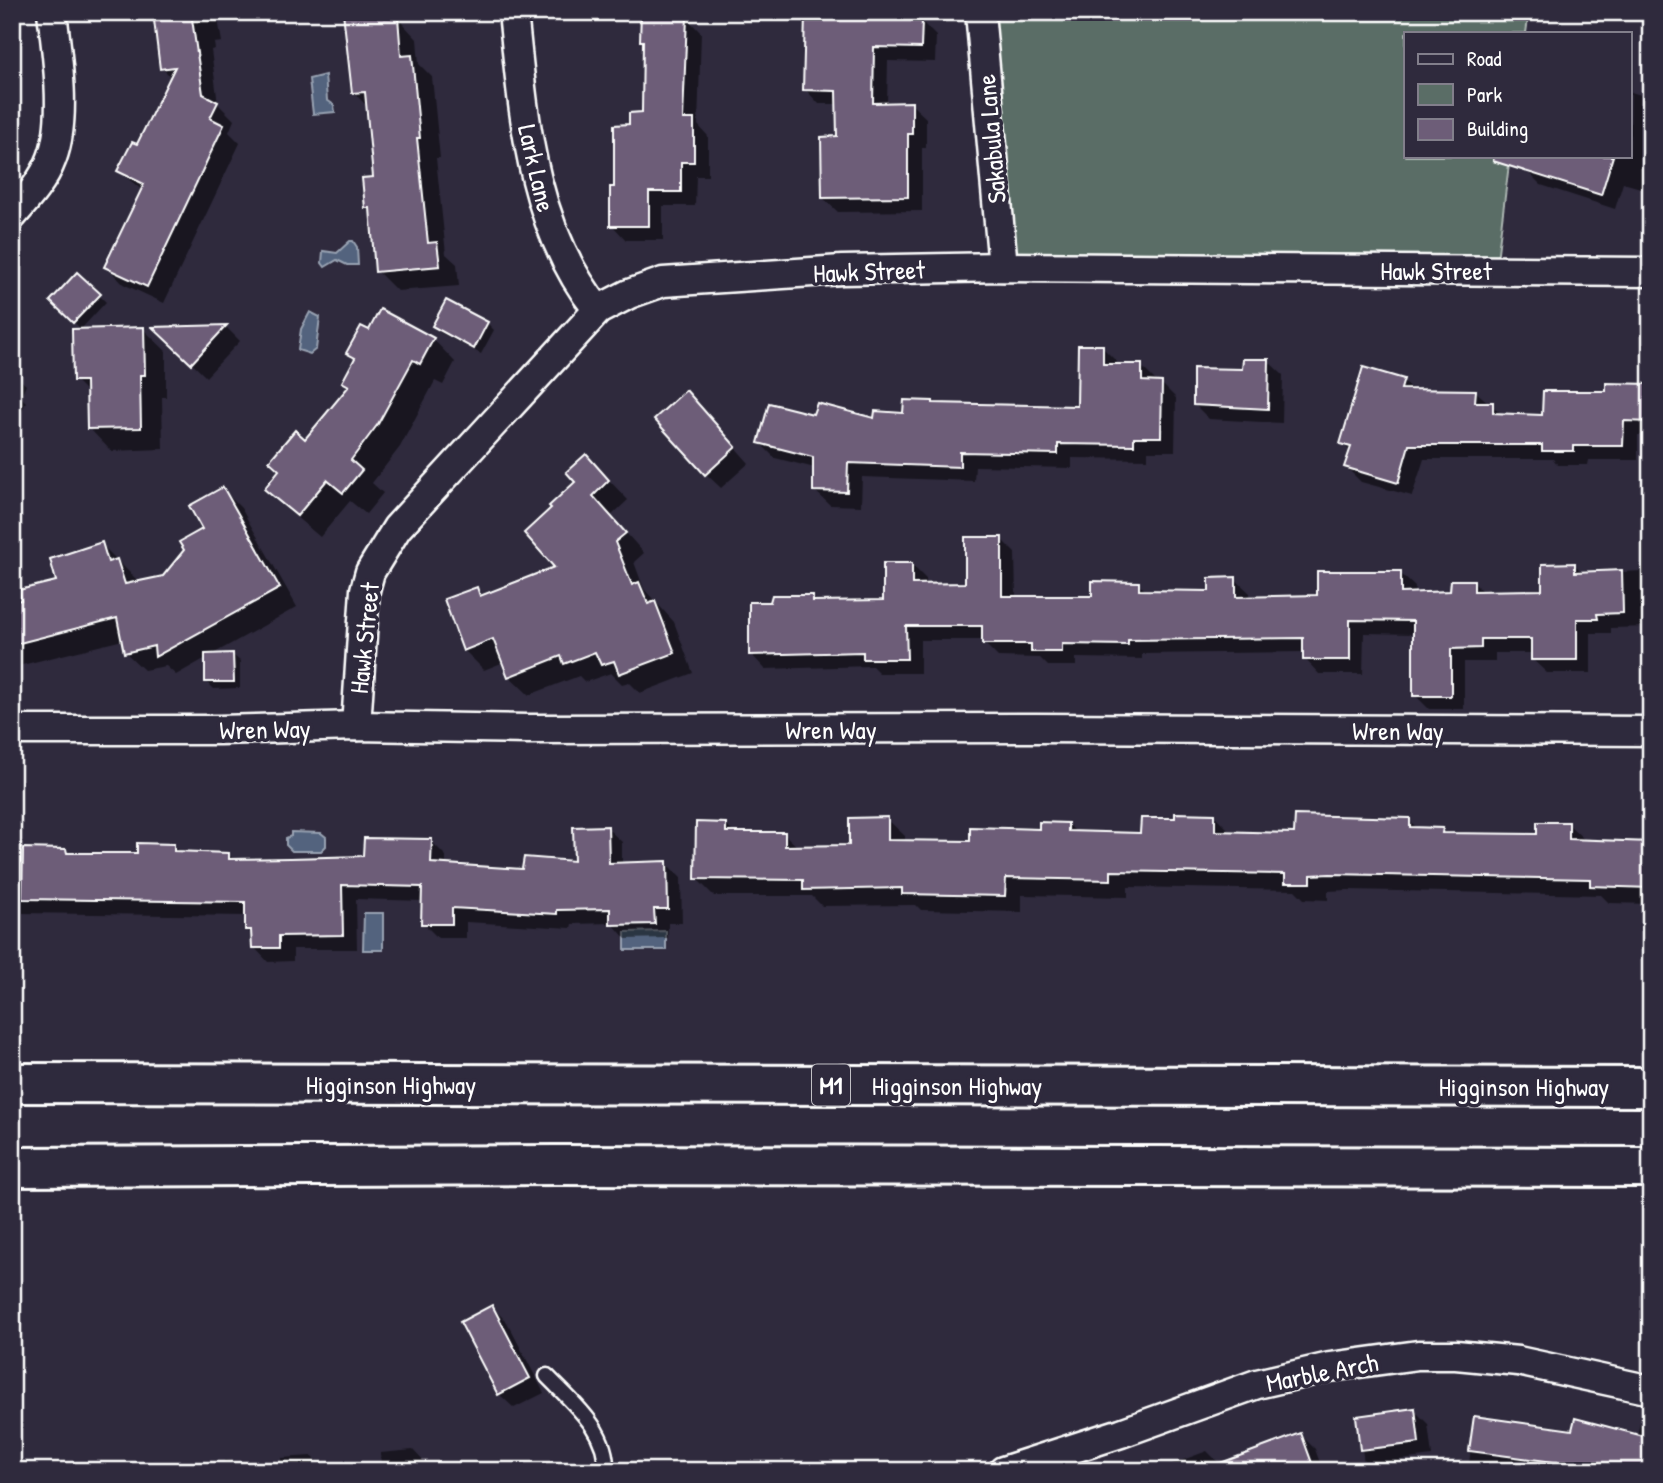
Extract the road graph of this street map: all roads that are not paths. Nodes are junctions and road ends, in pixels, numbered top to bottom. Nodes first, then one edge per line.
1 (52, 12) edge
2 (513, 12) edge
3 (979, 12) edge
4 (12, 216) edge
5 (1003, 267) junction
6 (1651, 272) edge
7 (598, 310) junction
8 (356, 726) junction
9 (12, 730) edge
10 (1651, 731) edge
11 (12, 1083) edge
12 (1651, 1087) edge
13 (12, 1167) edge
14 (1651, 1167) edge
15 (547, 1376) dead end
16 (1651, 1390) edge
17 (606, 1471) edge
18 (1003, 1471) edge

1 - 4 street
2 - 7 street, Lark Lane
3 - 5 street, Sakabula Lane
5 - 6 street, Hawk Street
5 - 7 street, Hawk Street
7 - 8 street, Hawk Street
8 - 9 street, Wren Way
8 - 10 street, Wren Way
11 - 12 highway, Higginson Highway / M1
13 - 14 highway
15 - 17 lane
16 - 18 street, Marble Arch

